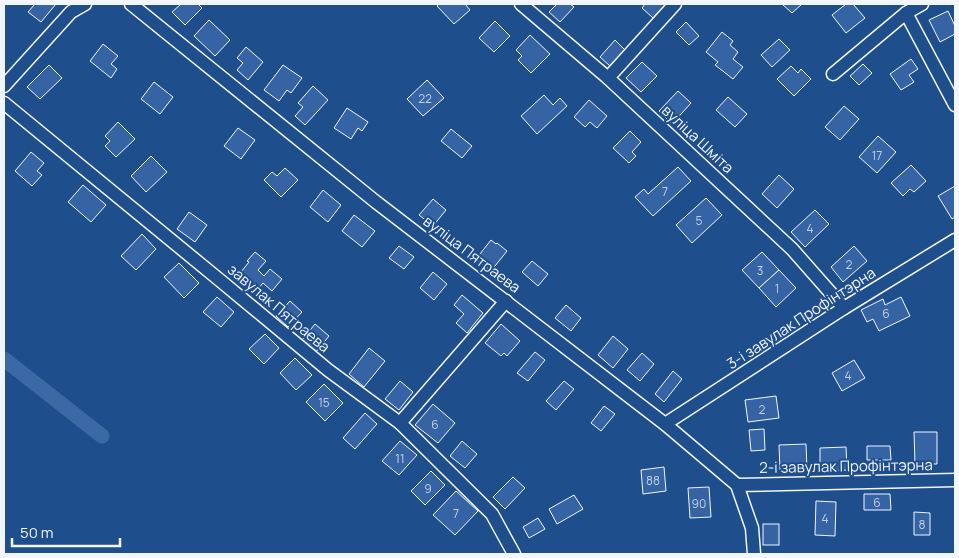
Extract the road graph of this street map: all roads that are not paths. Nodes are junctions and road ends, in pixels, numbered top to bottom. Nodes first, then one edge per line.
1 (85, 4) edge
2 (131, 4) edge
3 (521, 4) edge
4 (675, 4) edge
5 (922, 4) edge
6 (906, 13) junction
7 (833, 74) dead end
8 (608, 78) junction
9 (4, 86) edge
10 (4, 102) edge
11 (955, 104) edge
12 (955, 240) edge
13 (506, 301) junction
14 (844, 308) junction
15 (400, 423) junction
16 (665, 424) junction
17 (955, 480) edge
18 (737, 485) junction
19 (514, 554) edge
20 (754, 554) edge

1 - 9 street
2 - 13 street, вуліца Пятраева
3 - 8 street, вуліца Шміта
4 - 8 street
5 - 6 street
6 - 7 street
6 - 11 street
8 - 14 street, вуліца Шміта
10 - 15 street, завулак Пятраева
12 - 14 street, 3-і завулак Профінтэрна
13 - 15 street
13 - 16 street, вуліца Пятраева
14 - 16 street, 3-і завулак Профінтэрна
15 - 19 street, завулак Пятраева
16 - 18 street, вуліца Пятраева
17 - 18 street, 2-і завулак Профінтэрна
18 - 20 street

